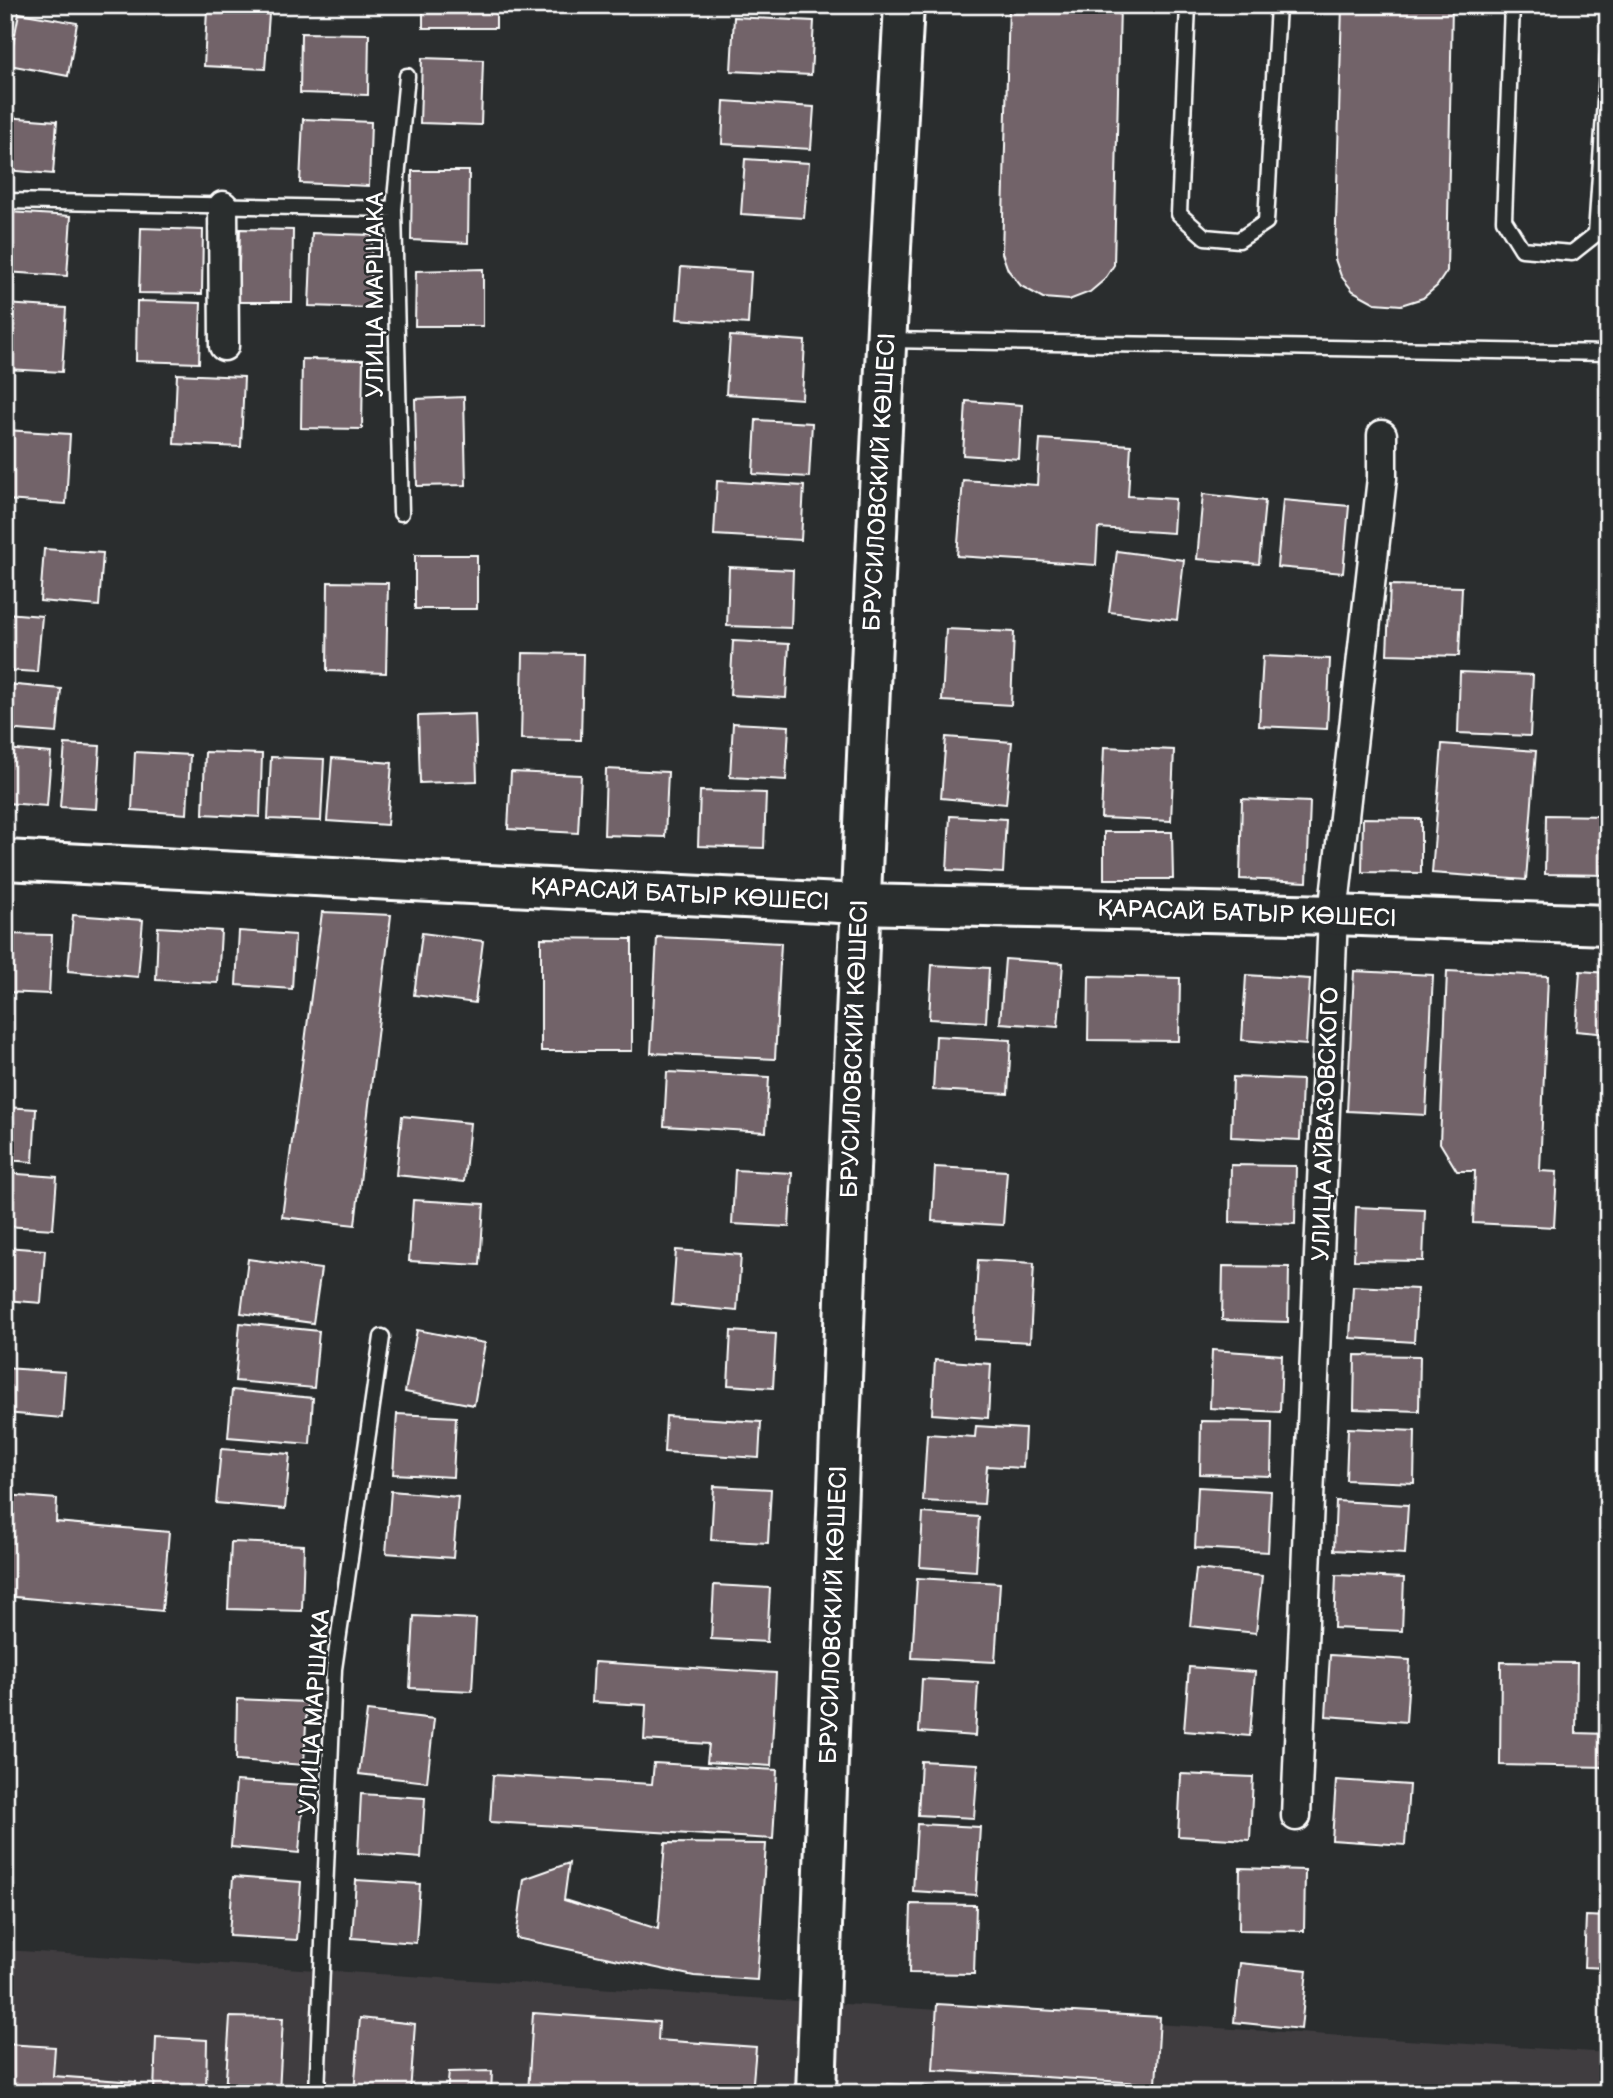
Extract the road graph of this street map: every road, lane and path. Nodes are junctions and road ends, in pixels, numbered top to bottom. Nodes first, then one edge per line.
1 (904, 5) edge
2 (1188, 5) edge
3 (1278, 5) edge
4 (1512, 5) edge
5 (1608, 56) edge
6 (407, 76) dead end
7 (5, 201) edge
8 (223, 206) junction
9 (394, 209) junction
10 (885, 340) junction
11 (224, 346) dead end
12 (1608, 353) edge
13 (1382, 435) dead end
14 (401, 513) dead end
15 (5, 860) edge
16 (859, 904) junction
17 (1333, 915) junction
18 (1608, 925) edge
19 (382, 1337) dead end
20 (1296, 1816) dead end
21 (317, 2093) edge
22 (816, 2093) edge

1 - 10 street, БРУСИЛОВСКИЙ КӨШЕСІ
2 - 3 lane
4 - 5 lane
6 - 9 lane, УЛИЦА МАРШАКА
7 - 8 lane
8 - 9 lane
8 - 11 street
9 - 14 lane, УЛИЦА МАРШАКА
10 - 12 lane
10 - 16 street, БРУСИЛОВСКИЙ КӨШЕСІ
13 - 17 street, УЛИЦА АЙВАЗОВСКОГО
15 - 16 street, ҚАРАСАЙ БАТЫР КӨШЕСІ
16 - 17 street, ҚАРАСАЙ БАТЫР КӨШЕСІ
16 - 22 street, БРУСИЛОВСКИЙ КӨШЕСІ
17 - 18 street, ҚАРАСАЙ БАТЫР КӨШЕСІ
17 - 20 street, УЛИЦА АЙВАЗОВСКОГО
19 - 21 lane, УЛИЦА МАРШАКА

